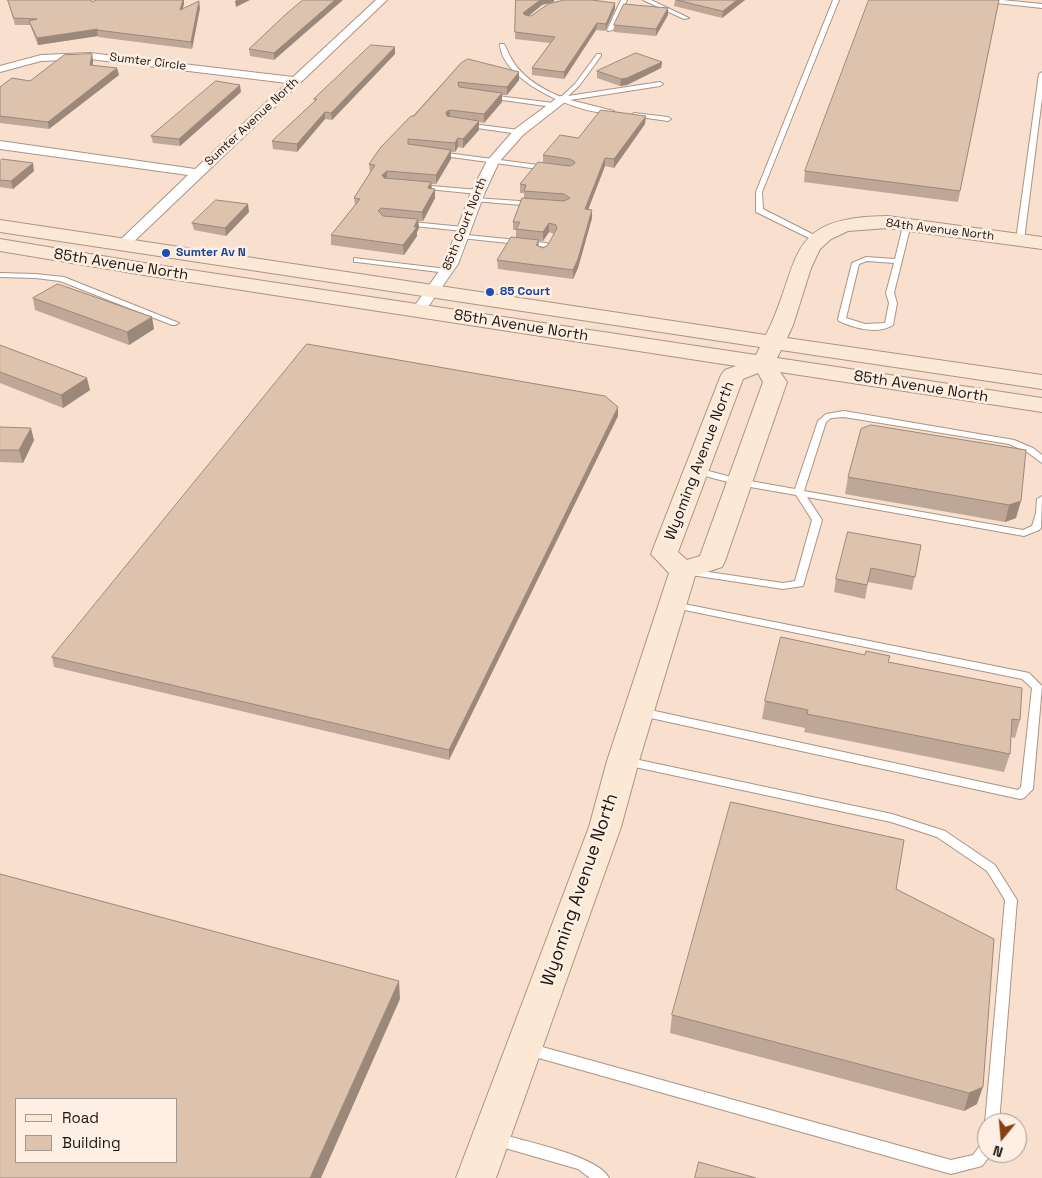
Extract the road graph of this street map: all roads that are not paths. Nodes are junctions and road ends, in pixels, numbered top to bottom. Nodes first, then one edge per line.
1 (382, 0) edge
2 (624, 0) edge
3 (646, 0) edge
4 (836, 0) edge
5 (987, 0) edge
6 (1042, 6) edge
7 (686, 18) dead end
8 (610, 30) edge
9 (502, 45) dead end
10 (599, 55) dead end
11 (0, 69) edge
12 (1042, 74) edge
13 (296, 81) junction
14 (660, 84) dead end
15 (479, 96) edge
16 (557, 102) junction
17 (668, 119) dead end
18 (460, 124) edge
19 (518, 132) junction
20 (0, 145) edge
21 (429, 152) edge
22 (493, 161) junction
23 (550, 169) edge
24 (198, 173) junction
25 (414, 186) edge
26 (476, 196) junction
27 (544, 205) edge
28 (394, 222) edge
29 (907, 224) junction
30 (0, 226) edge
31 (462, 233) junction
32 (551, 236) edge
33 (817, 240) junction
34 (1020, 240) junction
35 (1042, 243) edge
36 (546, 244) junction
37 (0, 245) edge
38 (122, 245) junction
39 (542, 252) edge
40 (357, 260) dead end
41 (898, 261) junction
42 (447, 271) junction
43 (0, 275) edge
44 (432, 292) junction
45 (418, 311) junction
46 (176, 323) dead end
47 (768, 353) junction
48 (1042, 382) edge
49 (1042, 405) edge
50 (1042, 460) edge
51 (697, 471) junction
52 (740, 482) junction
53 (799, 492) junction
54 (1042, 499) edge
55 (683, 571) junction
56 (673, 605) junction
57 (638, 712) junction
58 (623, 761) junction
59 (524, 1048) junction
60 (993, 1113) edge
61 (491, 1138) junction
62 (977, 1161) edge
63 (476, 1178) edge
64 (602, 1178) edge

1 - 13 street, Sumter Avenue North
2 - 8 lane
3 - 7 lane
4 - 33 lane
5 - 6 lane
9 - 16 lane
10 - 16 lane
11 - 13 street, Sumter Circle
12 - 34 lane
13 - 24 street, Sumter Avenue North
14 - 16 lane
15 - 16 lane
16 - 17 lane
16 - 19 street, 85th Court North
18 - 19 lane
19 - 22 street, 85th Court North
20 - 24 street
21 - 22 lane
22 - 23 lane
22 - 26 street, 85th Court North
24 - 38 street, Sumter Avenue North
25 - 26 lane
26 - 27 lane
26 - 31 street, 85th Court North
28 - 31 lane
29 - 33 main road, 84th Avenue North
29 - 34 main road, 84th Avenue North
29 - 41 lane
30 - 38 main road, 85th Avenue North
31 - 36 lane
31 - 42 street, 85th Court North
32 - 36 lane
33 - 47 main road
34 - 35 main road, 84th Avenue North
36 - 39 lane
37 - 45 main road, 85th Avenue North
38 - 44 main road, 85th Avenue North
40 - 42 lane
41 - 41 lane
42 - 44 street, 85th Court North
43 - 46 lane
44 - 45 street, 85th Court North
44 - 47 main road, 85th Avenue North
45 - 47 main road, 85th Avenue North
47 - 48 main road, 85th Avenue North
47 - 49 main road, 85th Avenue North
47 - 51 main road, Wyoming Avenue North
47 - 52 main road
50 - 53 lane
51 - 52 lane
51 - 55 main road, Wyoming Avenue North
52 - 53 lane
52 - 55 main road
53 - 54 lane
53 - 55 lane
55 - 56 main road, Wyoming Avenue North
56 - 57 main road, Wyoming Avenue North
56 - 57 lane
57 - 58 main road, Wyoming Avenue North
58 - 59 main road, Wyoming Avenue North
58 - 60 lane
59 - 61 main road, Wyoming Avenue North
59 - 62 lane
61 - 63 main road, Wyoming Avenue North
61 - 64 lane

